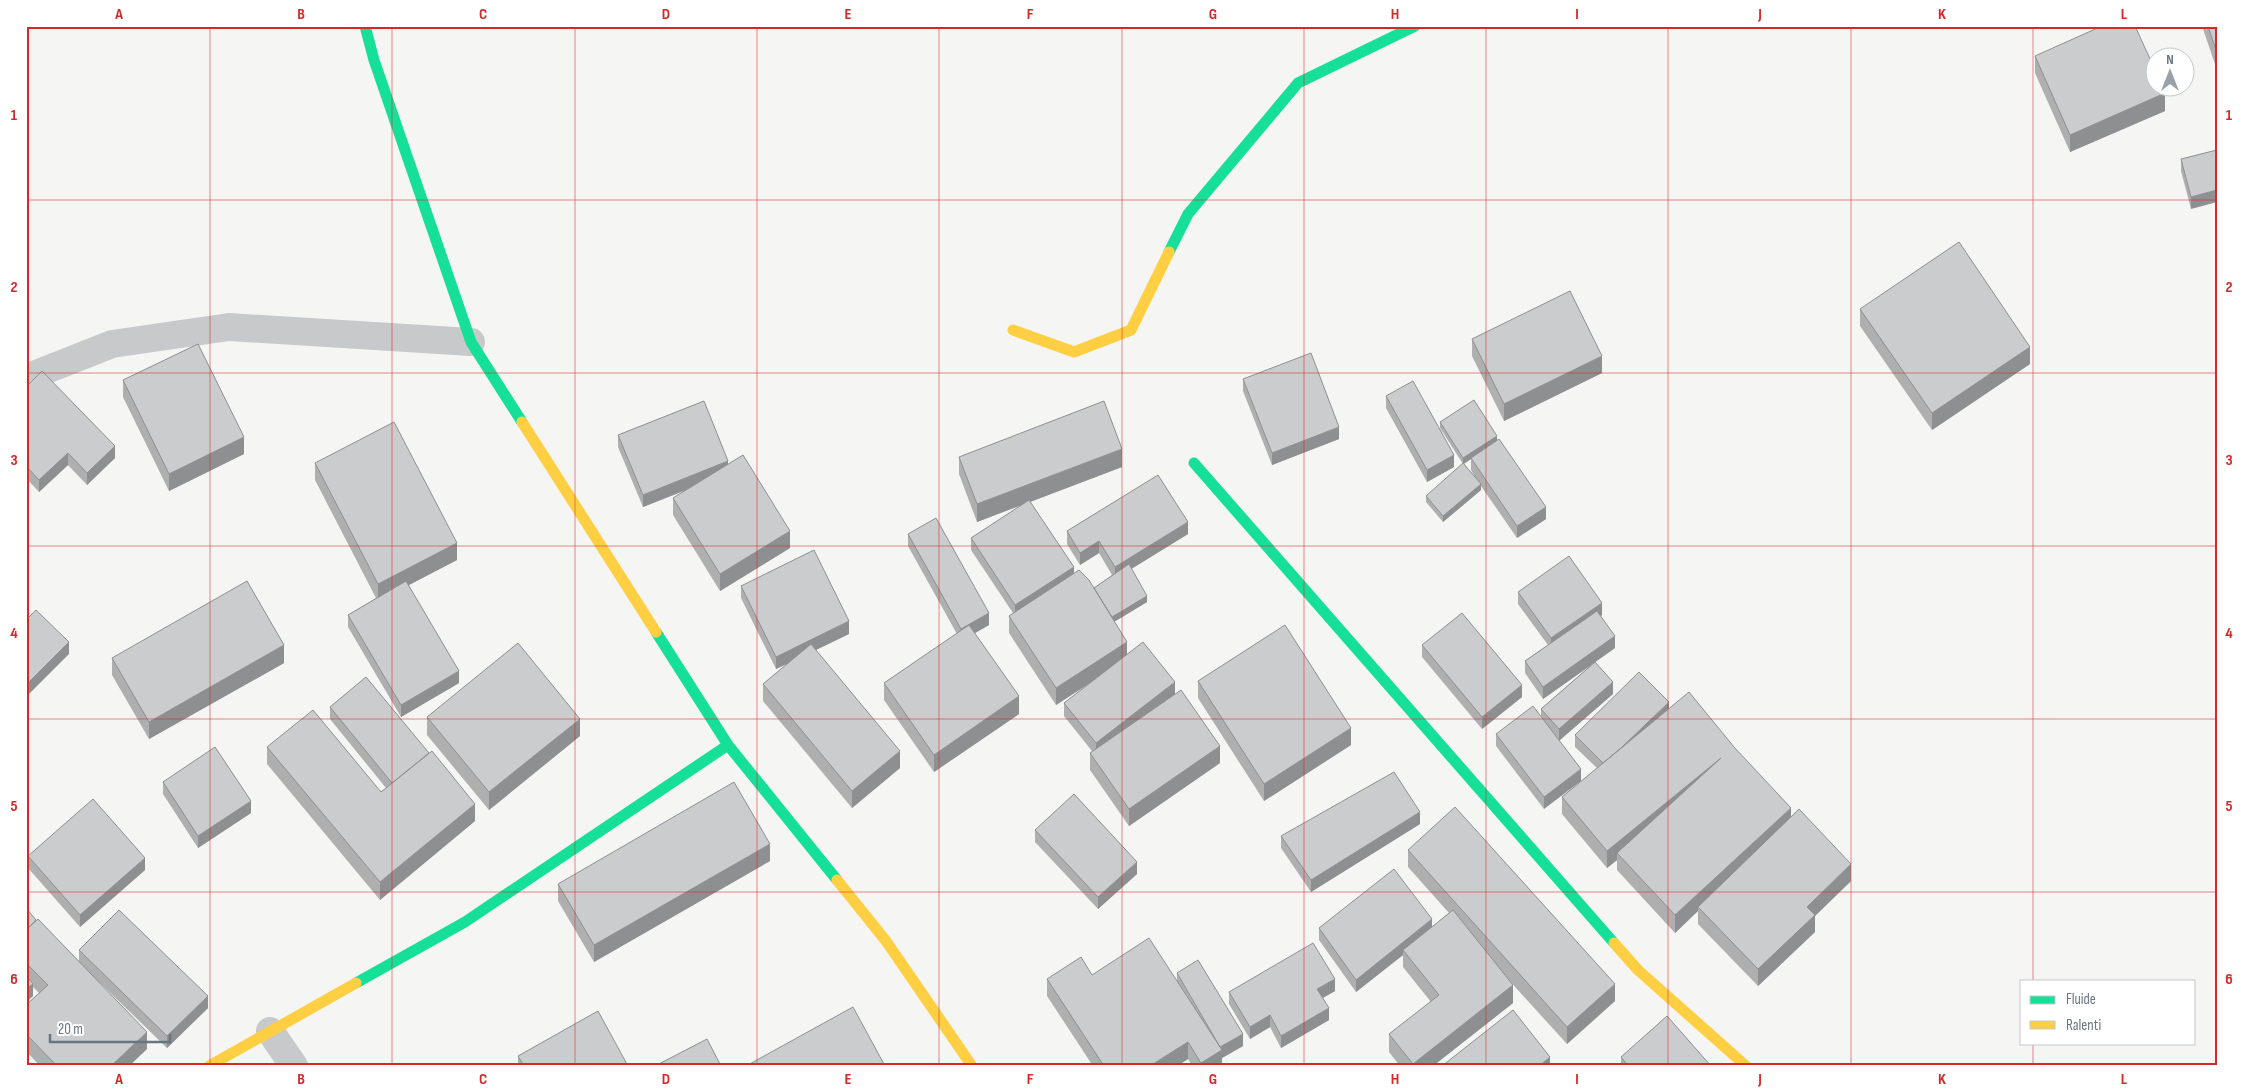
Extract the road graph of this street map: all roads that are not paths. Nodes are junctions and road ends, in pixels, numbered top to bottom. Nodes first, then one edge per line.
1 (365, 26) edge
2 (1415, 26) edge
3 (1013, 330) dead end
4 (471, 342) junction
5 (26, 378) edge
6 (1194, 464) dead end
7 (728, 745) junction
8 (270, 1031) junction
9 (209, 1066) edge
10 (294, 1066) edge
11 (972, 1066) edge
12 (1746, 1066) edge

1 - 4 street
2 - 3 street
4 - 5 street
4 - 7 street
6 - 12 street
7 - 8 street
7 - 11 street
8 - 9 street
8 - 10 street

